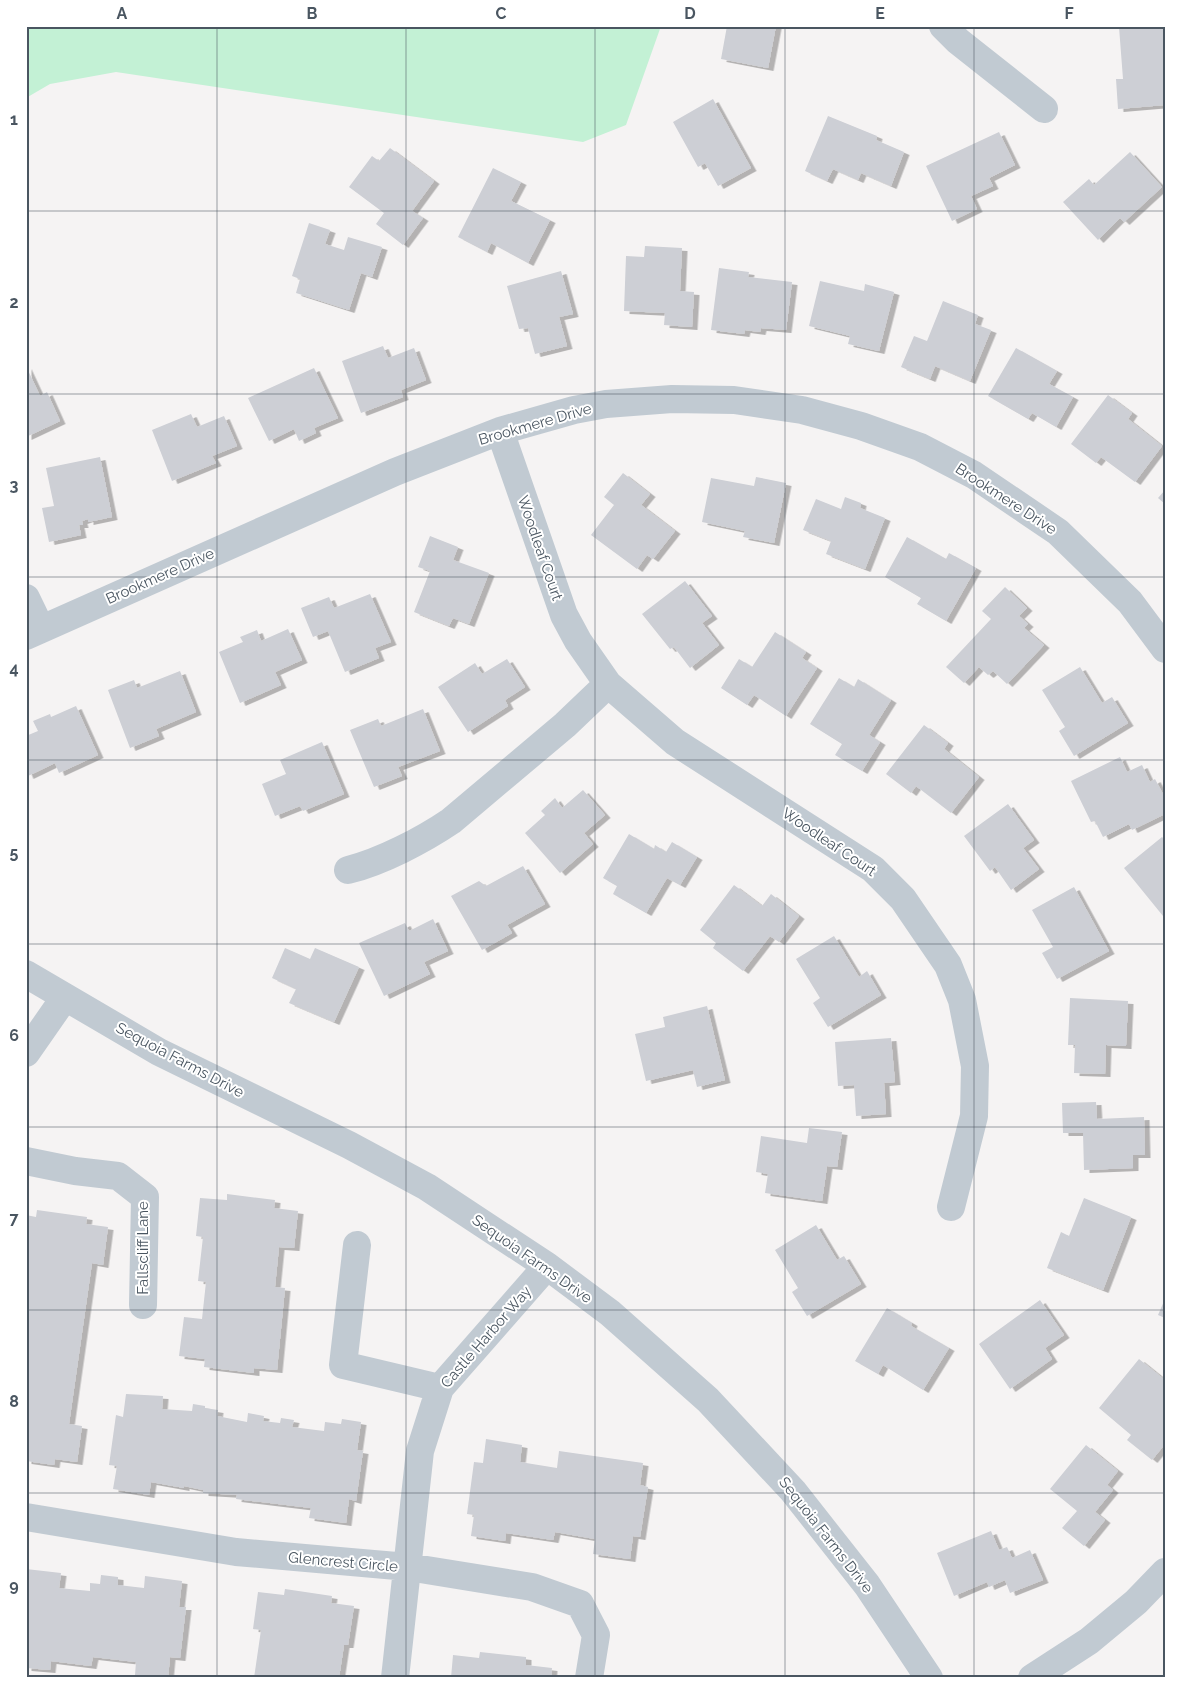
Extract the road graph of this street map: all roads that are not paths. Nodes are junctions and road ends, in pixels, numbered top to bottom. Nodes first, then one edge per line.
1 (943, 26) edge
2 (1044, 108) dead end
3 (500, 431) junction
4 (26, 598) edge
5 (34, 632) edge
6 (1165, 648) edge
7 (608, 684) junction
8 (348, 870) dead end
9 (26, 974) edge
10 (65, 997) junction
11 (26, 1053) edge
12 (26, 1161) edge
13 (951, 1207) dead end
14 (357, 1245) dead end
15 (547, 1266) junction
16 (143, 1305) dead end
17 (440, 1388) junction
18 (26, 1517) edge
19 (408, 1568) junction
20 (1165, 1572) edge
21 (395, 1678) edge
22 (589, 1678) edge
23 (929, 1678) edge
24 (1032, 1678) edge

1 - 2 street
3 - 5 street, Brookmere Drive
3 - 6 street, Brookmere Drive
3 - 7 street, Woodleaf Court
4 - 5 street, Brookmere Drive
7 - 8 street
7 - 13 street, Woodleaf Court
9 - 10 street, Sequoia Farms Drive
10 - 11 street
10 - 15 street, Sequoia Farms Drive
12 - 16 street, Fallscliff Lane
14 - 17 street
15 - 17 street, Castle Harbor Way
15 - 23 street, Sequoia Farms Drive
17 - 19 street, Castle Harbor Way
18 - 19 street, Glencrest Circle
19 - 21 street, Castle Harbor Way
19 - 22 street, Glencrest Circle
20 - 24 street

